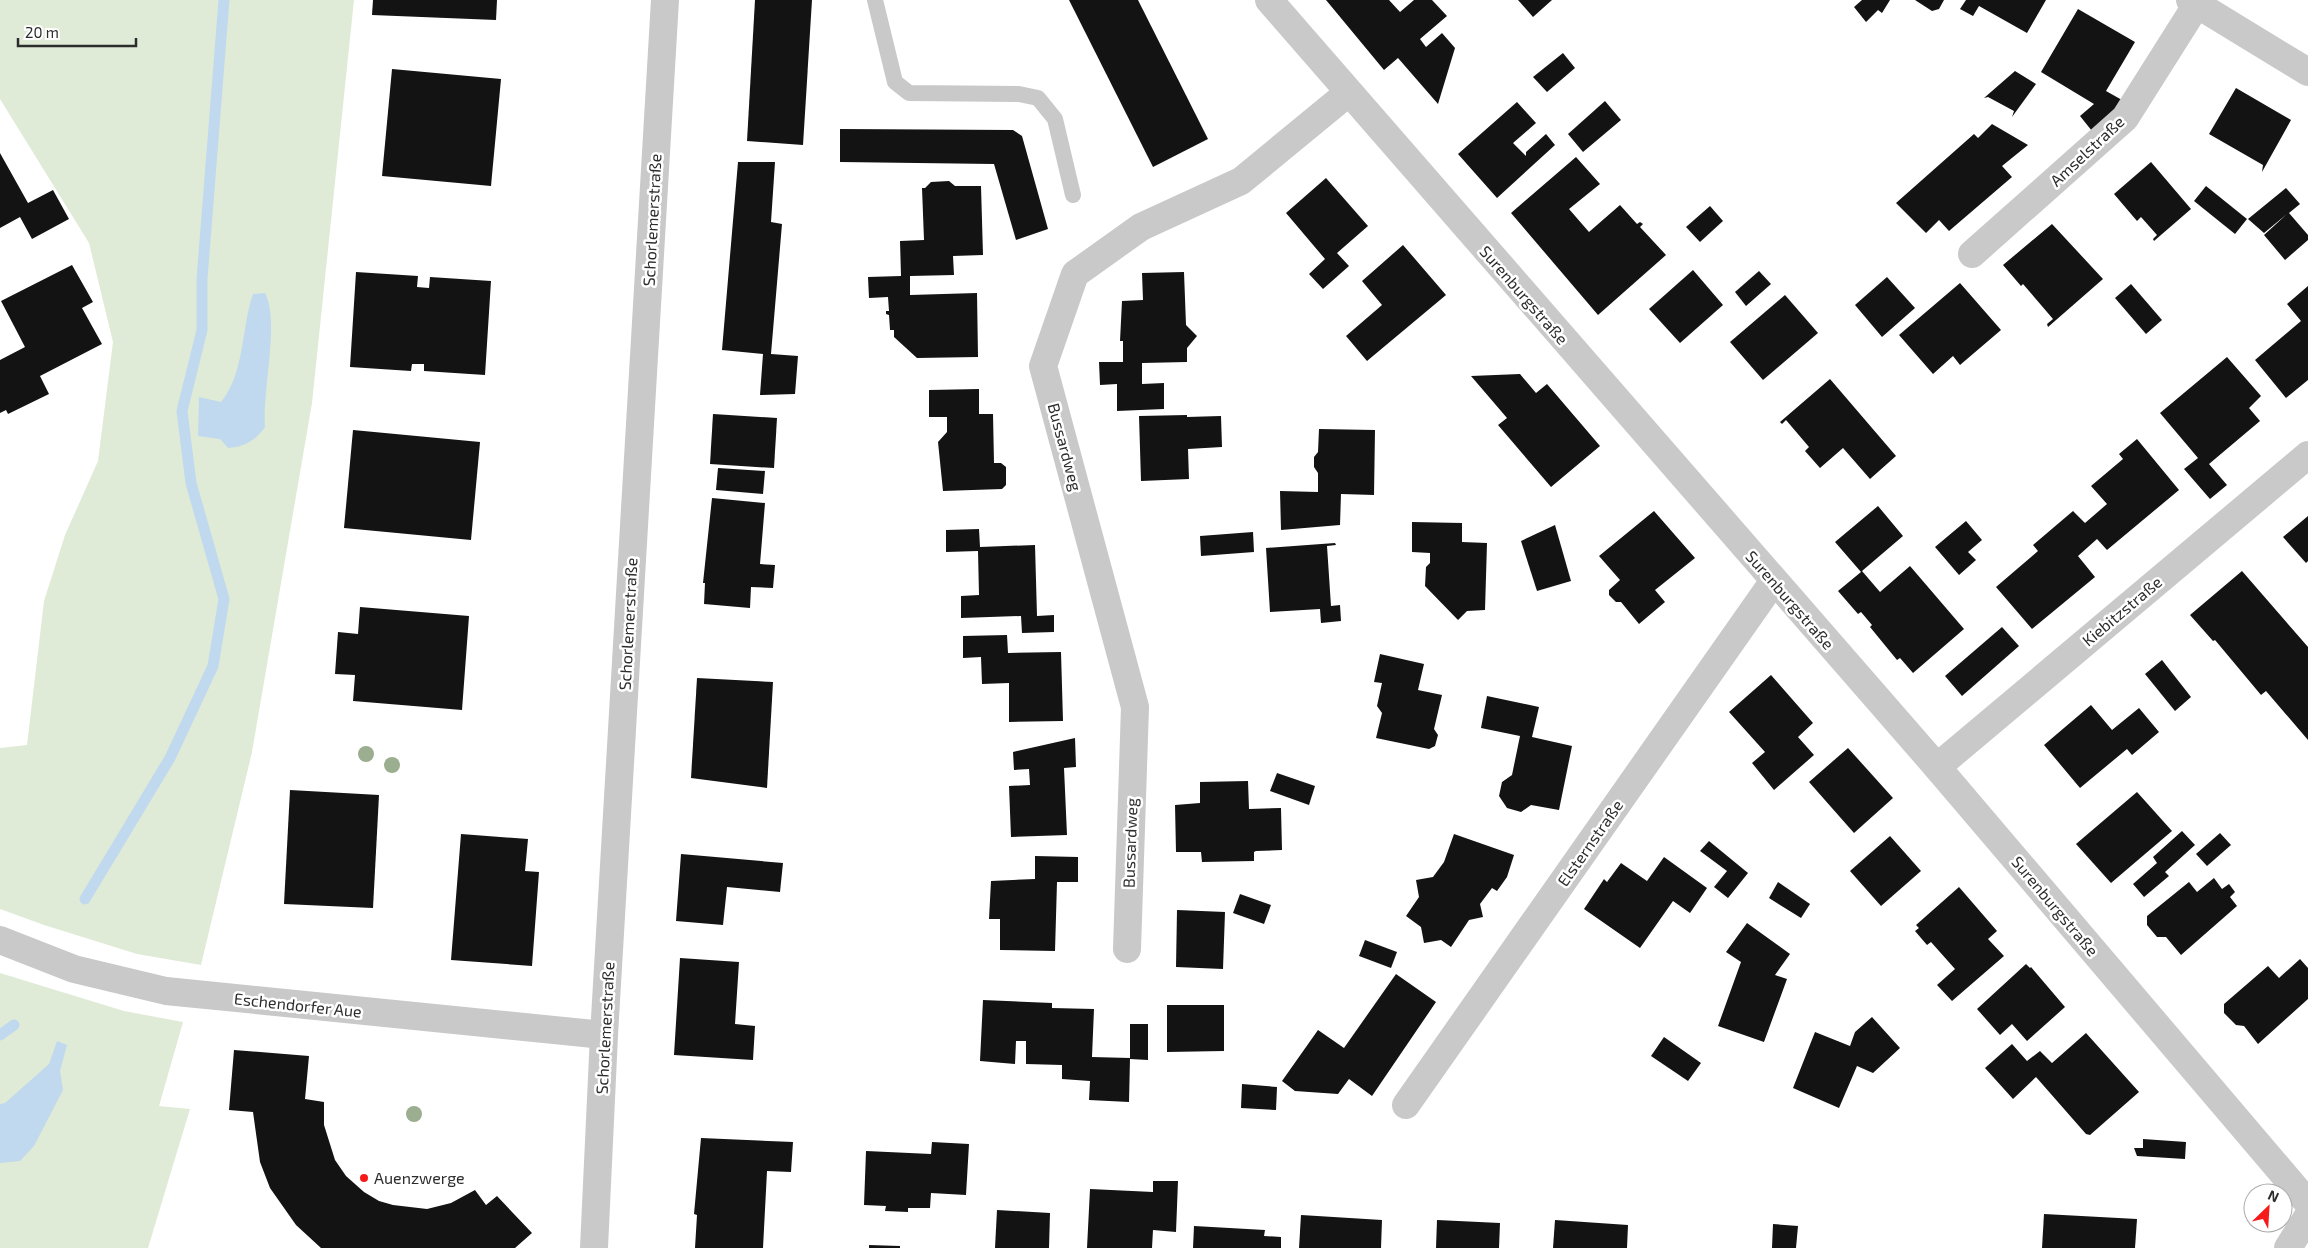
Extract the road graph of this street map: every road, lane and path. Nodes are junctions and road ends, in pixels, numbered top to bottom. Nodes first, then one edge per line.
1 (665, 0) edge
2 (875, 0) edge
3 (1269, 0) edge
4 (2193, 2) edge
5 (2308, 72) edge
6 (1348, 94) junction
7 (1073, 195) dead end
8 (1972, 254) dead end
9 (2308, 455) edge
10 (1773, 582) junction
11 (1937, 767) junction
12 (0, 940) edge
13 (1127, 949) dead end
14 (604, 1036) junction
15 (1406, 1105) dead end
16 (2308, 1204) edge
17 (2308, 1216) edge
18 (594, 1248) edge
19 (2288, 1248) edge

1 - 14 street, Schorlemerstraße
2 - 7 lane
3 - 6 street, Surenburgstraße
4 - 5 street, Amselstraße
4 - 8 street, Amselstraße
6 - 10 street, Surenburgstraße
6 - 13 street, Bussardweg
9 - 11 street, Kiebitzstraße
10 - 11 street, Surenburgstraße
10 - 15 street, Elsternstraße
11 - 16 street, Surenburgstraße
12 - 14 street, Eschendorfer Aue
14 - 18 street, Schorlemerstraße
17 - 19 street

